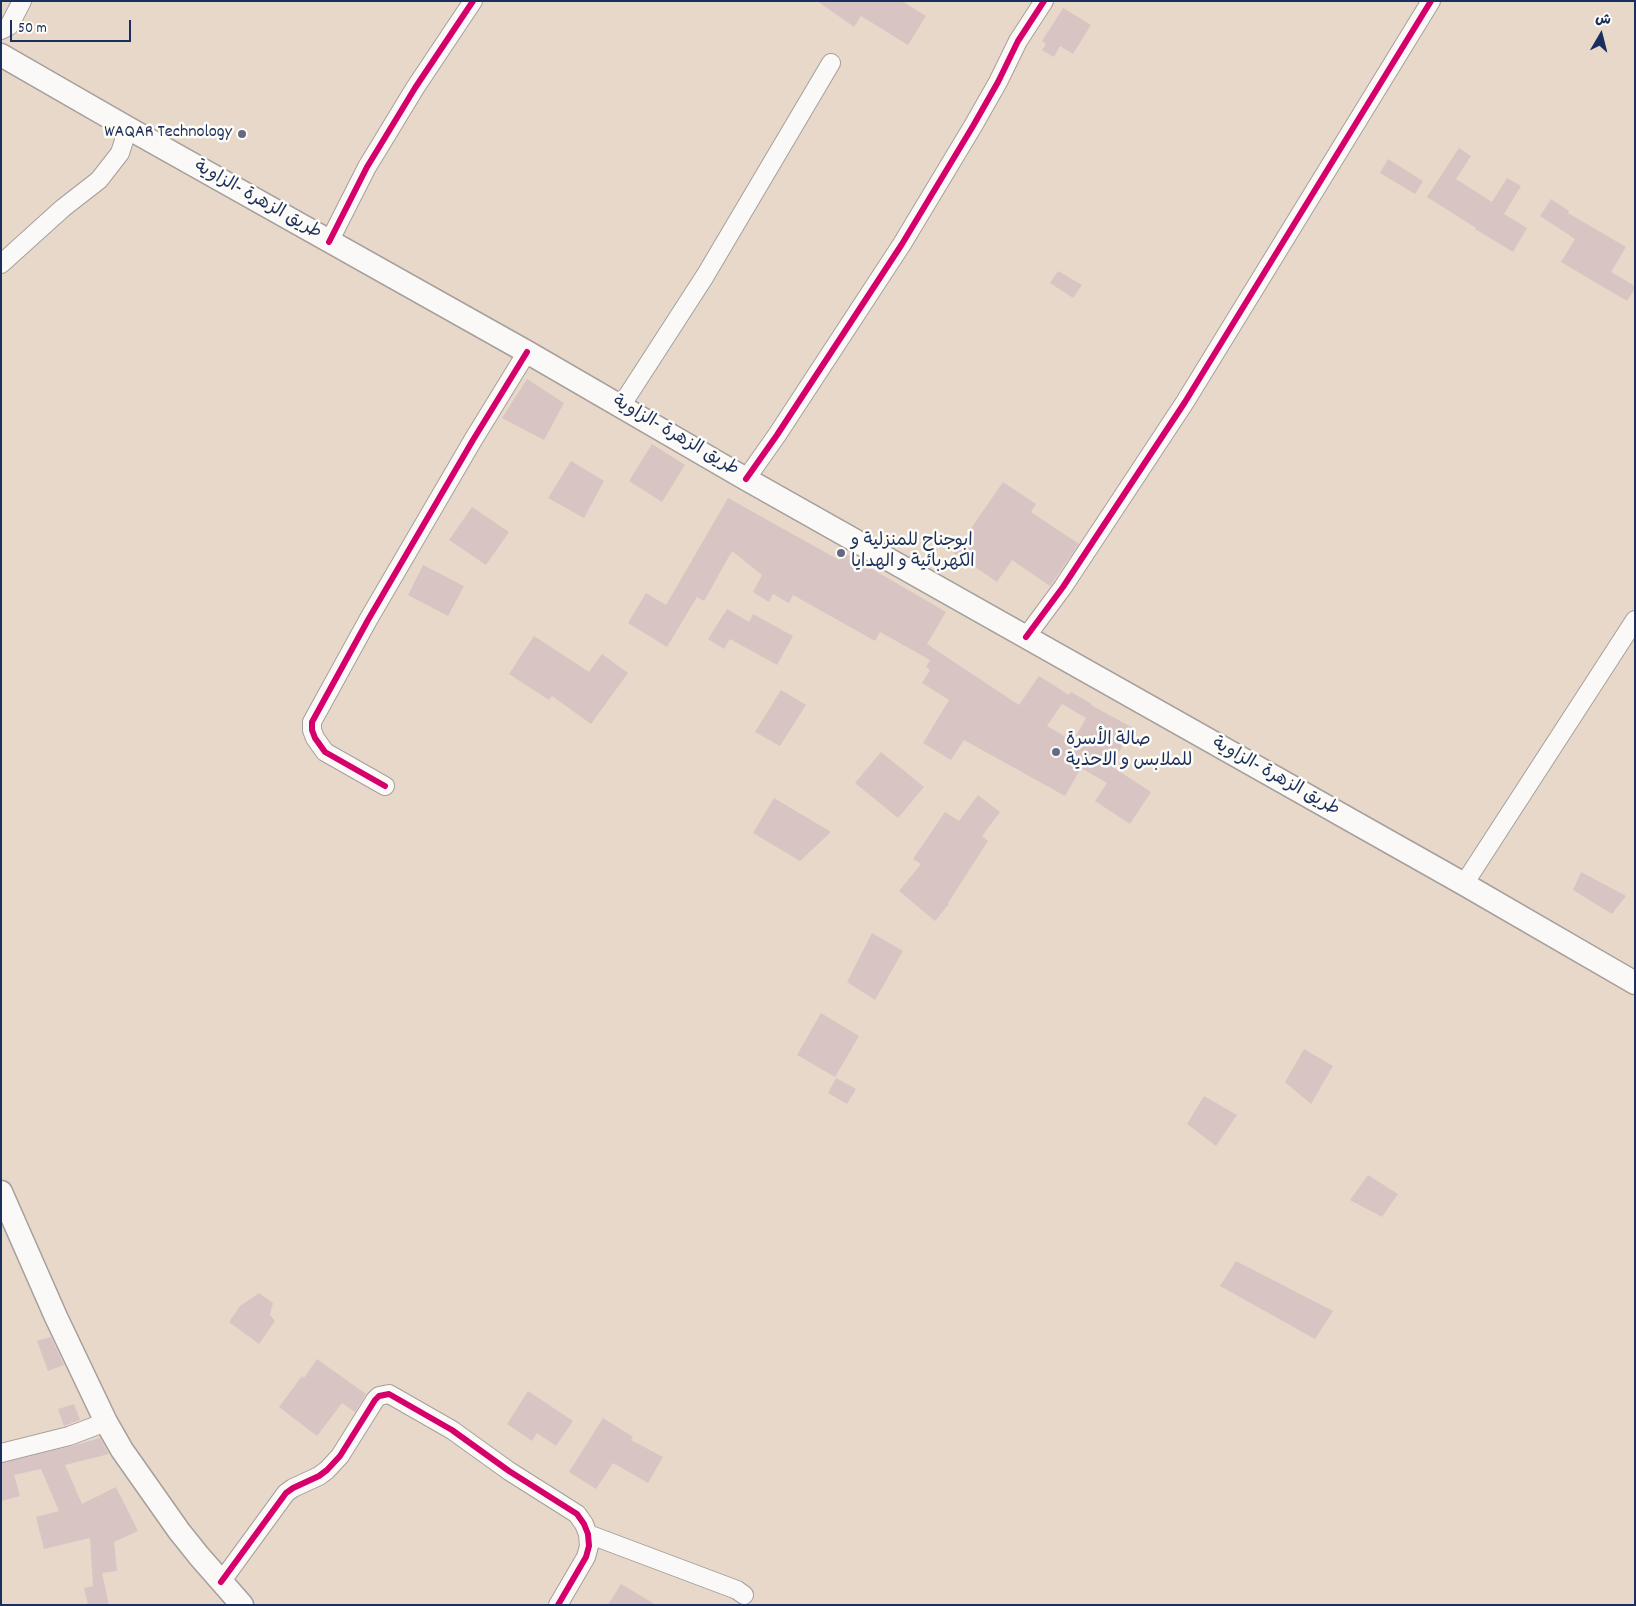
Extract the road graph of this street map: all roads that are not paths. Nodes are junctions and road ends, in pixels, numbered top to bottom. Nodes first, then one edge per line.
1 (22, 1) edge
2 (474, 1) edge
3 (1044, 1) edge
4 (1431, 1) edge
5 (1, 30) edge
6 (1, 56) edge
7 (831, 62) dead end
8 (128, 128) junction
9 (329, 242) junction
10 (1, 264) edge
11 (526, 352) junction
12 (621, 406) junction
13 (746, 478) junction
14 (1635, 620) edge
15 (1026, 637) junction
16 (385, 786) dead end
17 (1464, 884) junction
18 (1635, 983) edge
19 (1, 1192) edge
20 (106, 1422) junction
21 (1, 1453) edge
22 (588, 1534) junction
23 (221, 1582) junction
24 (744, 1594) dead end
25 (242, 1605) edge
26 (558, 1605) edge

1 - 5 street
2 - 9 street
3 - 13 street
4 - 15 street
6 - 8 main road, طريق الزهرة -الزاوية
7 - 12 street
8 - 9 main road, طريق الزهرة -الزاوية
8 - 10 street
9 - 11 main road, طريق الزهرة -الزاوية
11 - 12 main road, طريق الزهرة -الزاوية
11 - 16 street
12 - 13 main road, طريق الزهرة -الزاوية
13 - 15 main road, طريق الزهرة -الزاوية
14 - 17 street
15 - 17 main road, طريق الزهرة -الزاوية
17 - 18 main road, طريق الزهرة -الزاوية
19 - 20 main road
20 - 21 street
20 - 23 main road
22 - 23 street
22 - 24 street
22 - 26 street
23 - 25 main road

